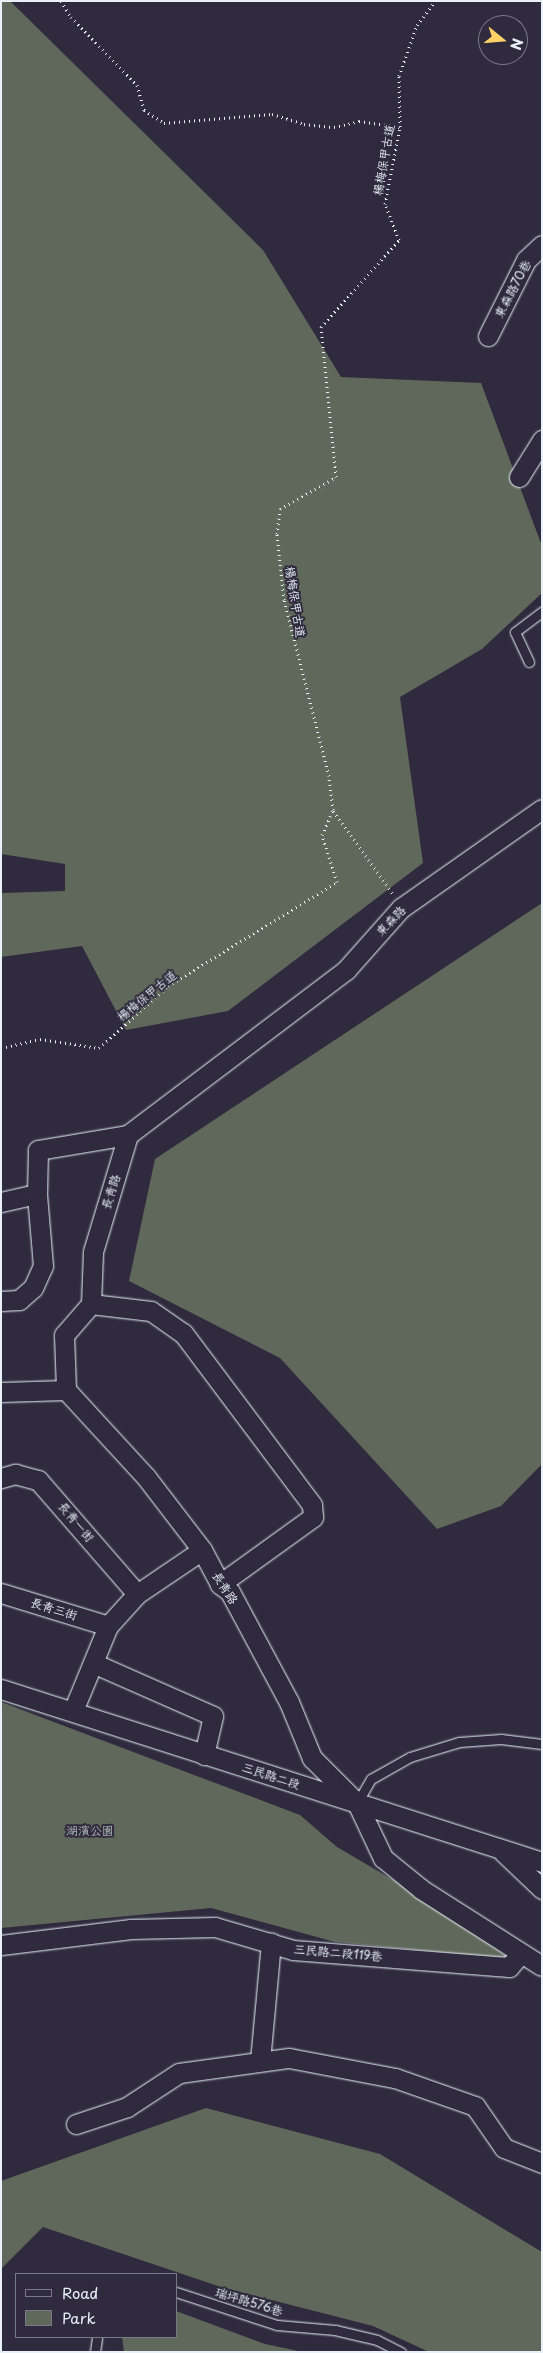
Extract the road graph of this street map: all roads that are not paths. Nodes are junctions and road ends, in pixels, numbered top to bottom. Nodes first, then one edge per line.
1 (542, 245) edge
2 (488, 336) dead end
3 (542, 440) edge
4 (519, 477) dead end
5 (542, 612) edge
6 (529, 662) dead end
7 (542, 809) edge
8 (128, 1136) junction
9 (37, 1194) junction
10 (1, 1202) edge
11 (10, 1300) edge
12 (91, 1304) junction
13 (66, 1390) junction
14 (1, 1392) edge
15 (1, 1478) edge
16 (202, 1550) junction
17 (220, 1584) junction
18 (1, 1593) edge
19 (137, 1594) junction
20 (108, 1626) junction
21 (93, 1663) junction
22 (1, 1689) edge
23 (73, 1711) junction
24 (542, 1744) edge
25 (204, 1755) junction
26 (357, 1803) junction
27 (501, 1850) junction
28 (542, 1862) edge
29 (542, 1889) edge
30 (270, 1943) junction
31 (1, 1945) edge
32 (521, 1953) junction
33 (542, 1966) edge
34 (260, 2061) junction
35 (76, 2124) dead end
36 (542, 2164) edge
37 (178, 2293) edge
38 (97, 2338) edge
39 (95, 2352) edge
40 (401, 2352) edge

1 - 2 street, 東森路70巷
3 - 4 street
5 - 6 lane
7 - 8 street, 東森路
8 - 9 street
8 - 12 street, 長青路
9 - 10 street
9 - 11 street
12 - 13 street
12 - 17 street
13 - 14 street
13 - 16 street, 長青路
15 - 19 street, 長青一街
16 - 17 street, 長青路
16 - 19 street
17 - 26 street, 長青路
18 - 20 street, 長青三街
19 - 20 street
20 - 21 street
21 - 23 street
21 - 25 street
22 - 23 street, 三民路二段
23 - 25 street, 三民路二段
24 - 26 lane
25 - 26 street, 三民路二段
26 - 27 street, 三民路二段
26 - 32 street
27 - 28 street, 三民路二段
27 - 29 street
30 - 31 street, 三民路二段119巷
30 - 32 street, 三民路二段119巷
30 - 34 street
32 - 33 street
34 - 35 street
34 - 36 street
37 - 40 lane, 瑞坪路576巷
38 - 39 lane

